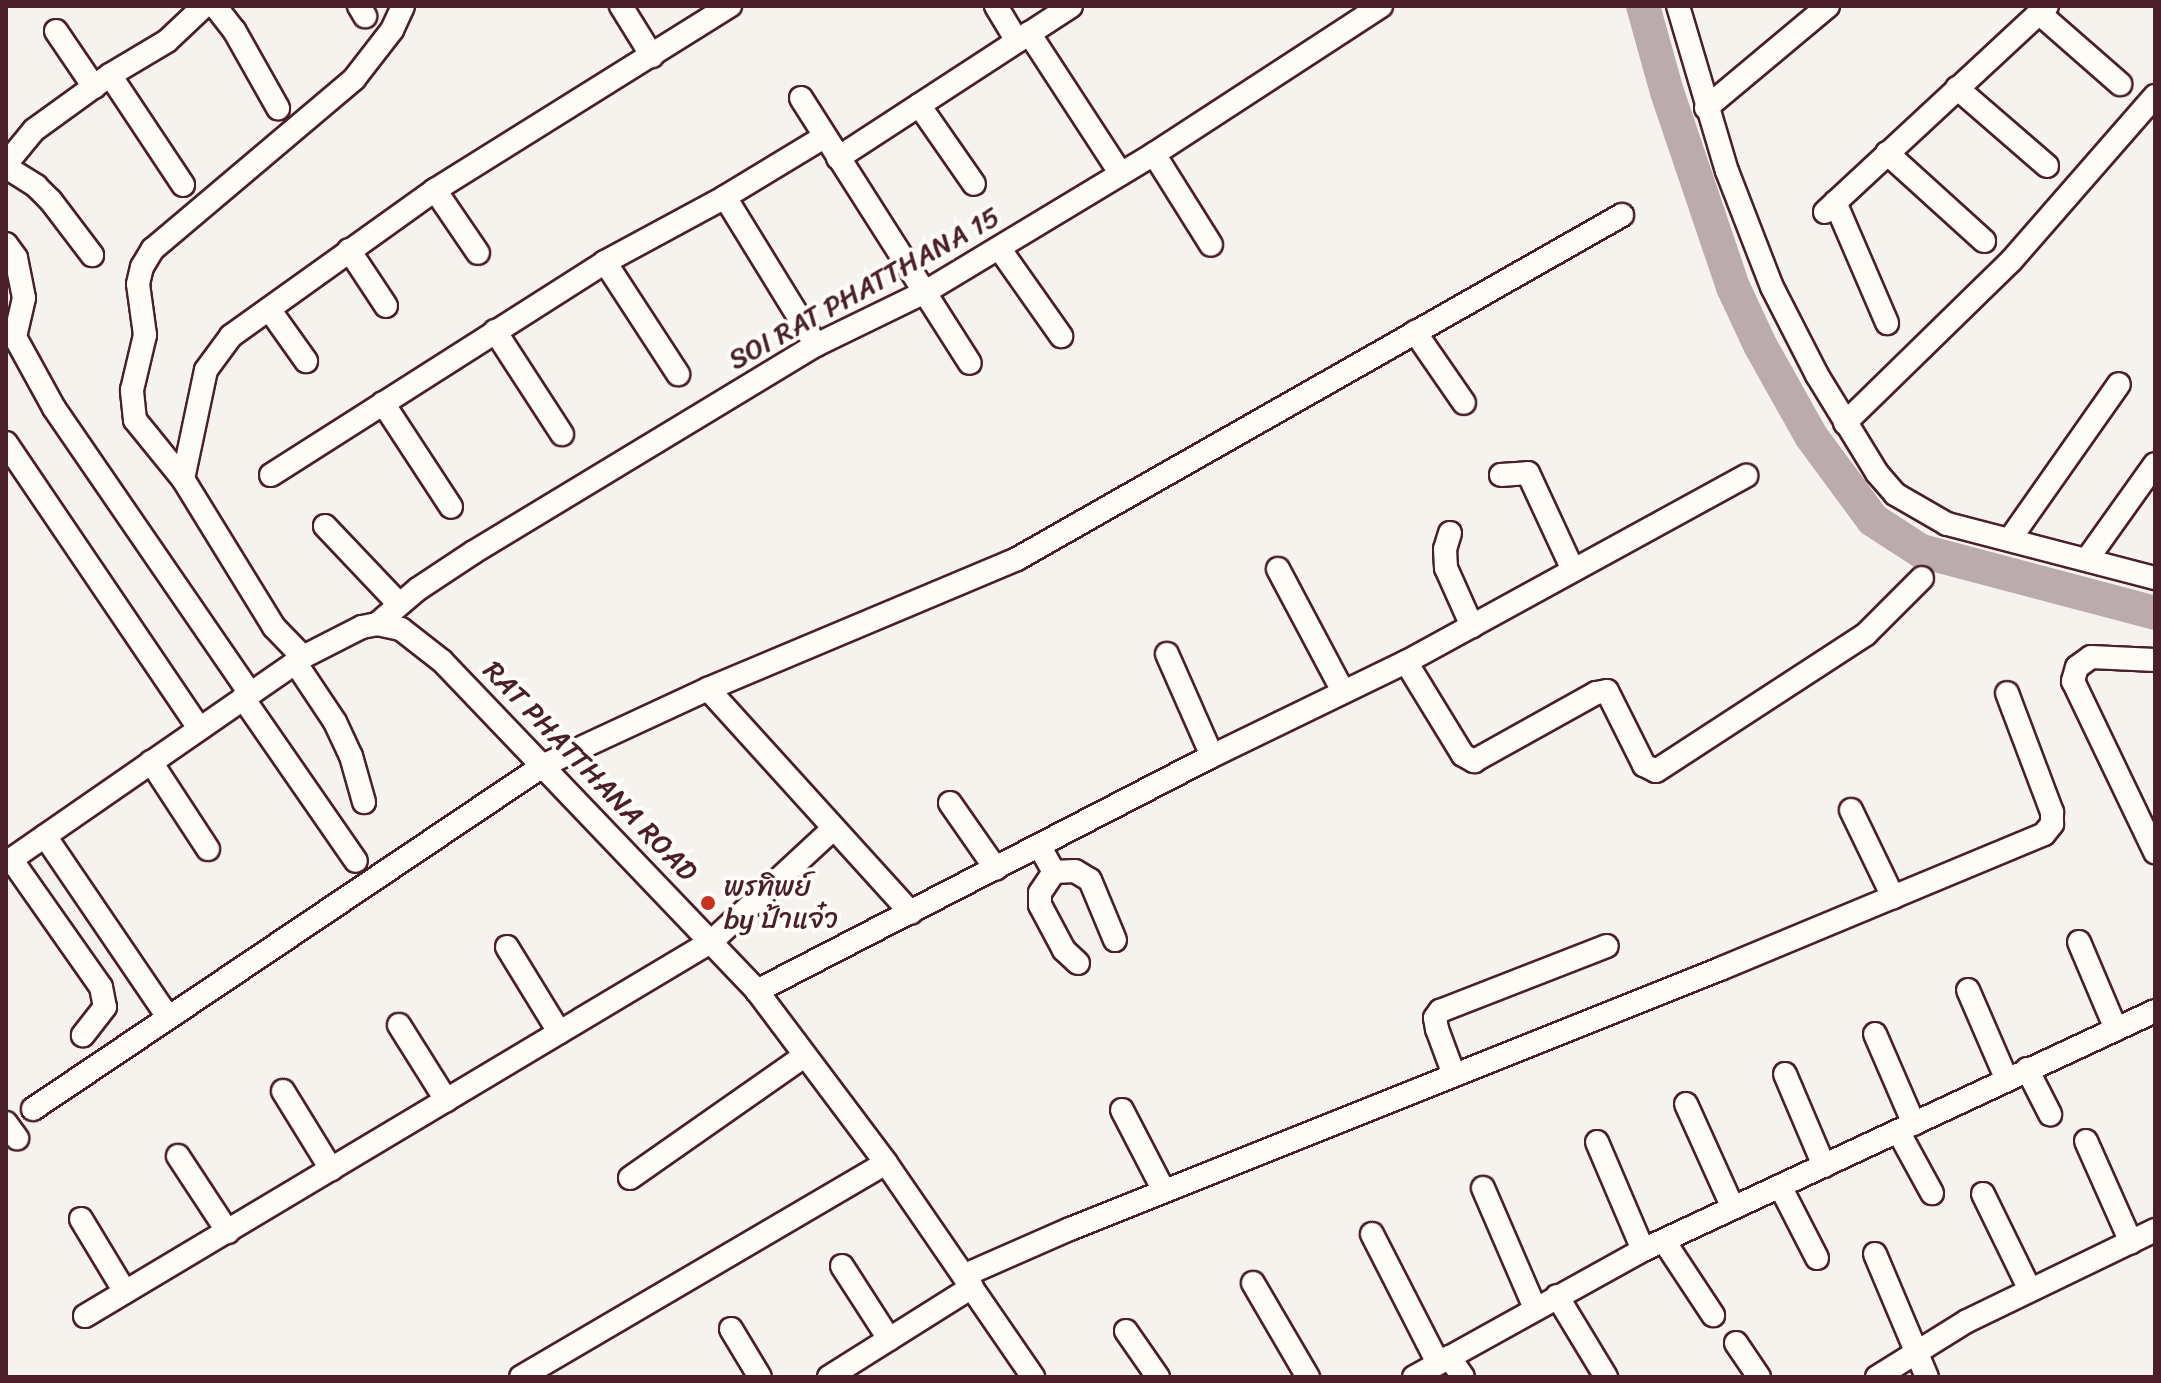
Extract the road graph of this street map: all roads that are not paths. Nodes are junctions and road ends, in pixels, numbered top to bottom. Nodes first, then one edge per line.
1 (215, 6) edge
2 (403, 6) edge
3 (621, 6) edge
4 (730, 6) edge
5 (996, 6) edge
6 (1071, 6) edge
7 (1381, 6) edge
8 (1678, 6) edge
9 (1828, 6) edge
10 (2043, 9) edge
11 (192, 11) edge
12 (56, 31) dead end
13 (1023, 37) junction
14 (652, 56) junction
15 (102, 81) junction
16 (2120, 84) dead end
17 (1957, 88) junction
18 (2155, 96) edge
19 (801, 98) dead end
20 (919, 105) junction
21 (278, 108) dead end
22 (1706, 108) junction
23 (824, 137) junction
24 (1887, 153) junction
25 (1154, 154) junction
26 (838, 158) junction
27 (6, 165) edge
28 (2047, 166) dead end
29 (1121, 174) junction
30 (974, 184) dead end
31 (183, 185) dead end
32 (435, 190) junction
33 (725, 197) junction
34 (1622, 215) dead end
35 (1984, 241) dead end
36 (6, 244) edge
37 (1211, 245) dead end
38 (999, 248) junction
39 (349, 250) junction
40 (478, 253) dead end
41 (92, 255) dead end
42 (605, 262) junction
43 (927, 291) junction
44 (386, 306) dead end
45 (269, 309) junction
46 (1887, 323) dead end
47 (495, 331) junction
48 (1415, 332) junction
49 (10, 333) edge
50 (1061, 336) dead end
51 (816, 345) junction
52 (306, 361) dead end
53 (970, 363) dead end
54 (678, 374) dead end
55 (2119, 384) dead end
56 (383, 403) junction
57 (1464, 403) dead end
58 (1845, 423) junction
59 (562, 434) dead end
60 (6, 443) edge
61 (2155, 464) edge
62 (271, 475) dead end
63 (1501, 475) dead end
64 (1746, 476) dead end
65 (183, 479) junction
66 (451, 507) dead end
67 (325, 526) dead end
68 (1450, 533) dead end
69 (2010, 539) junction
70 (2088, 558) junction
71 (1278, 569) dead end
72 (1573, 570) junction
73 (1922, 578) dead end
74 (2155, 578) edge
75 (399, 604) junction
76 (377, 624) junction
77 (1472, 626) junction
78 (1167, 654) dead end
79 (299, 660) junction
80 (2155, 660) edge
81 (1406, 662) junction
82 (708, 689) junction
83 (1343, 691) junction
84 (2007, 693) dead end
85 (247, 695) junction
86 (199, 728) junction
87 (1212, 756) junction
88 (151, 762) junction
89 (544, 765) junction
90 (364, 802) dead end
91 (950, 803) dead end
92 (1851, 810) dead end
93 (833, 829) junction
94 (45, 836) junction
95 (1040, 847) junction
96 (208, 849) dead end
97 (2155, 852) edge
98 (8, 861) edge
99 (356, 861) dead end
100 (996, 869) junction
101 (1054, 872) junction
102 (1893, 897) junction
103 (911, 913) junction
104 (1115, 940) dead end
105 (712, 941) junction
106 (2079, 942) dead end
107 (1607, 946) dead end
108 (507, 947) dead end
109 (1078, 963) dead end
110 (1968, 990) dead end
111 (757, 991) junction
112 (2155, 1011) edge
113 (168, 1017) junction
114 (399, 1025) dead end
115 (2116, 1029) junction
116 (559, 1032) junction
117 (1875, 1034) dead end
118 (83, 1035) dead end
119 (803, 1057) junction
120 (2027, 1069) junction
121 (1785, 1074) dead end
122 (1454, 1075) junction
123 (2006, 1078) junction
124 (283, 1091) dead end
125 (446, 1100) junction
126 (1686, 1104) dead end
127 (33, 1109) dead end
128 (1122, 1110) dead end
129 (2050, 1114) dead end
130 (1906, 1127) junction
131 (2086, 1141) dead end
132 (1597, 1142) dead end
133 (178, 1156) dead end
134 (886, 1163) junction
135 (1824, 1166) junction
136 (331, 1169) junction
137 (630, 1178) dead end
138 (1780, 1186) junction
139 (1483, 1188) dead end
140 (1164, 1191) junction
141 (1932, 1193) dead end
142 (1983, 1194) dead end
143 (1733, 1208) junction
144 (81, 1219) dead end
145 (2155, 1230) edge
146 (228, 1232) junction
147 (1372, 1234) dead end
148 (2131, 1242) junction
149 (1654, 1245) junction
150 (1875, 1254) dead end
151 (1817, 1258) dead end
152 (842, 1266) dead end
153 (968, 1281) junction
154 (1253, 1283) dead end
155 (2030, 1290) junction
156 (125, 1292) junction
157 (1557, 1296) junction
158 (1535, 1308) junction
159 (1713, 1315) dead end
160 (85, 1316) dead end
161 (731, 1329) dead end
162 (1126, 1331) dead end
163 (889, 1339) junction
164 (1736, 1343) dead end
165 (1916, 1353) junction
166 (1444, 1360) junction
167 (521, 1377) edge
168 (760, 1377) edge
169 (829, 1377) edge
170 (1033, 1377) edge
171 (1158, 1377) edge
172 (1308, 1377) edge
173 (1414, 1377) edge
174 (1463, 1377) edge
175 (1606, 1377) edge
176 (1759, 1377) edge
177 (1877, 1377) edge
178 (1927, 1377) edge

1 - 21 street
2 - 65 street
3 - 14 street
4 - 14 street
5 - 13 street
6 - 13 street
7 - 25 street, SOI RAT PHATTHANA 15
8 - 22 street
9 - 22 street
10 - 16 street
10 - 17 street
11 - 15 street
12 - 15 street
13 - 20 street
13 - 29 street
14 - 32 street
15 - 27 street
15 - 31 street
17 - 24 street
17 - 28 street
18 - 58 street
19 - 23 street
20 - 26 street
20 - 30 street
22 - 58 street
23 - 26 street
23 - 33 street
24 - 35 street
24 - 46 street
25 - 29 street, SOI RAT PHATTHANA 15
25 - 37 street
26 - 43 street
27 - 41 street
29 - 38 street, SOI RAT PHATTHANA 15
32 - 39 street
32 - 40 street
33 - 42 street
33 - 51 street
34 - 48 street
36 - 49 street
38 - 43 street, SOI RAT PHATTHANA 15
38 - 50 street
39 - 44 street
39 - 45 street
42 - 47 street
42 - 54 street
43 - 51 street, SOI RAT PHATTHANA 15
43 - 53 street
45 - 52 street
45 - 65 street
47 - 56 street
47 - 59 street
48 - 57 street
48 - 82 street
49 - 85 street
51 - 75 street, SOI RAT PHATTHANA 15
55 - 69 street
56 - 62 street
56 - 66 street
58 - 69 street
60 - 86 street
61 - 70 street
63 - 72 street
64 - 72 street
65 - 79 street
67 - 75 street
68 - 77 street
69 - 70 street
70 - 74 street
71 - 83 street
72 - 77 street
73 - 81 street
75 - 76 street, SOI RAT PHATTHANA 15
76 - 79 street
76 - 89 street, RAT PHATTHANA ROAD
77 - 81 street
78 - 87 street
79 - 85 street
79 - 90 street
80 - 97 street
81 - 83 street
82 - 89 street
82 - 93 street
83 - 87 street
84 - 102 street
85 - 86 street
85 - 99 street
86 - 88 street
87 - 95 street
88 - 94 street
88 - 96 street
89 - 105 street, RAT PHATTHANA ROAD
89 - 113 street
91 - 100 street
92 - 102 street
93 - 103 street
93 - 105 street
94 - 98 street
94 - 113 street
95 - 100 street
95 - 101 street
98 - 118 street
100 - 103 street
101 - 104 street
101 - 109 street
102 - 122 street
103 - 111 street
105 - 111 street, RAT PHATTHANA ROAD
105 - 116 street
106 - 115 street
107 - 122 street
108 - 116 street
110 - 123 street
111 - 119 street, RAT PHATTHANA ROAD
112 - 115 street
113 - 127 street
114 - 125 street
115 - 120 street
116 - 125 street
117 - 130 street
119 - 134 street, RAT PHATTHANA ROAD
119 - 137 street
120 - 123 street
120 - 129 street
121 - 135 street
122 - 140 street
123 - 130 street
124 - 136 street
125 - 136 street
126 - 143 street
128 - 140 street
130 - 135 street
130 - 141 street
131 - 148 street
132 - 149 street
133 - 146 street
134 - 153 street, RAT PHATTHANA ROAD
134 - 167 street
135 - 138 street
136 - 146 street
138 - 143 street
138 - 151 street
139 - 158 street
140 - 153 street
142 - 155 street
143 - 149 street
144 - 156 street
145 - 148 street
146 - 156 street
147 - 166 street
148 - 155 street
149 - 157 street
149 - 159 street
150 - 165 street
152 - 163 street
153 - 163 street
153 - 170 street, RAT PHATTHANA ROAD
154 - 172 street
155 - 165 street
156 - 160 street
157 - 158 street
157 - 175 street
158 - 166 street
161 - 168 street
162 - 171 street
163 - 169 street
164 - 176 street
165 - 177 street
165 - 178 street
166 - 173 street
166 - 174 street

